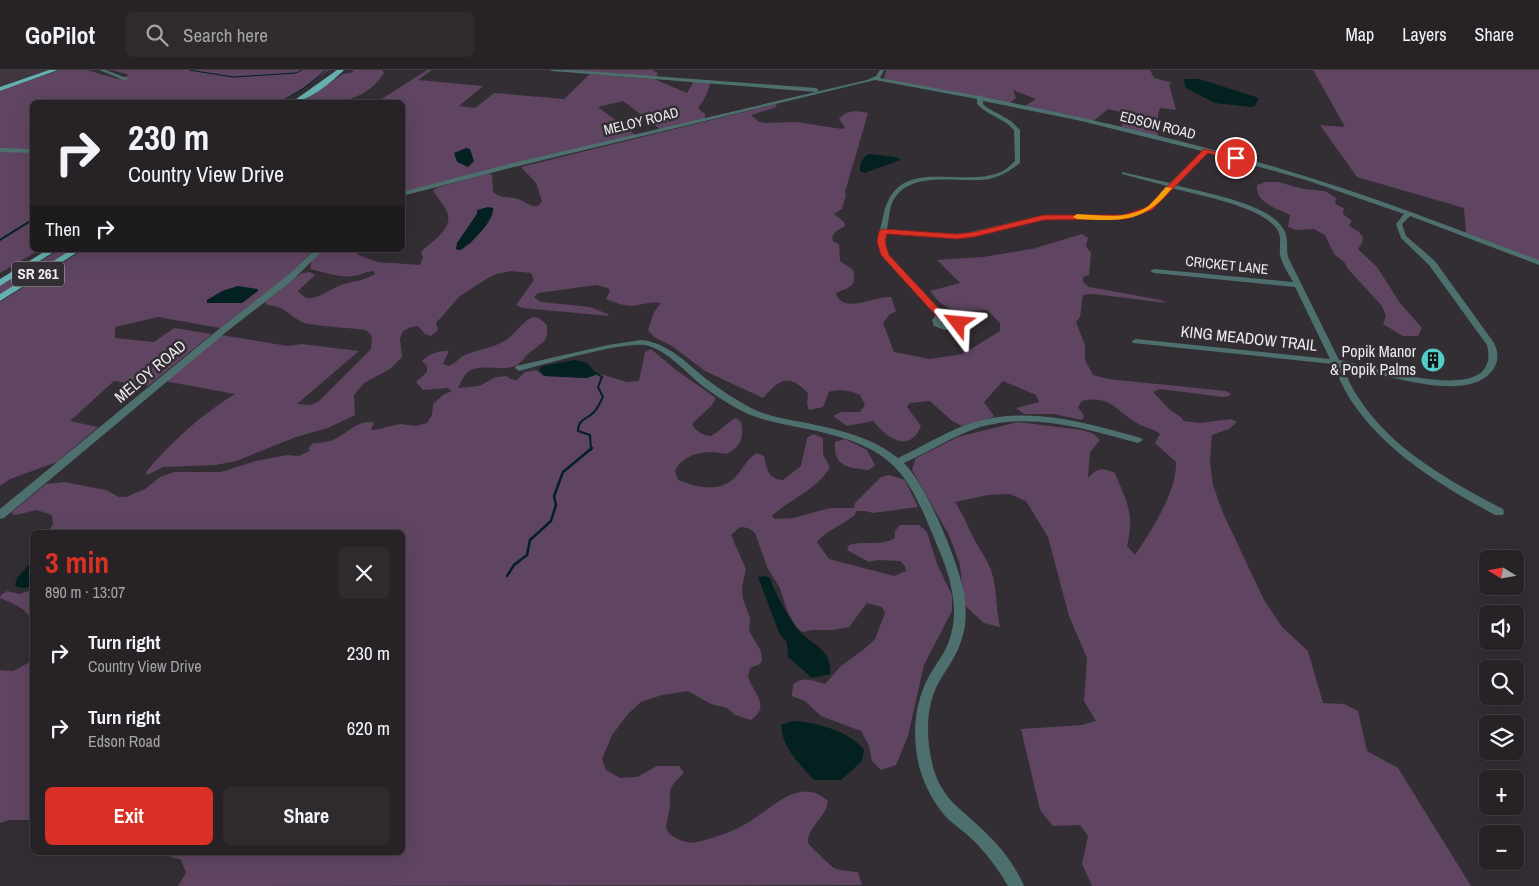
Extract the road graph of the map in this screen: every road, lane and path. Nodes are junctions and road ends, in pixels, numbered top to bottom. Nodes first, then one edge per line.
1 (55, 70) edge
2 (102, 70) edge
3 (341, 70) edge
4 (552, 70) edge
5 (882, 70) edge
6 (876, 78) junction
7 (126, 79) dead end
8 (0, 89) edge
9 (825, 90) junction
10 (980, 97) junction
11 (297, 100) edge
12 (0, 150) edge
13 (1206, 150) junction
14 (30, 151) edge
15 (1124, 173) dead end
16 (1172, 186) junction
17 (405, 193) edge
18 (1408, 214) junction
19 (883, 231) junction
20 (50, 252) edge
21 (74, 252) edge
22 (317, 252) edge
23 (1539, 263) edge
24 (1154, 271) dead end
25 (0, 283) edge
26 (1298, 285) junction
27 (0, 298) edge
28 (941, 316) dead end
29 (1136, 341) dead end
30 (1336, 363) junction
31 (519, 368) dead end
32 (1138, 440) dead end
33 (898, 462) junction
34 (1498, 512) dead end
35 (0, 515) edge
36 (1016, 886) edge

1 - 8 main road
2 - 7 street
3 - 11 main road
4 - 9 street
5 - 6 street
6 - 9 street, MELOY ROAD
6 - 10 street, EDSON ROAD
9 - 17 street, MELOY ROAD
10 - 13 street, EDSON ROAD
10 - 19 street
12 - 14 street
13 - 16 street
13 - 18 street, EDSON ROAD
15 - 16 street
16 - 19 street
16 - 26 street
18 - 23 street, EDSON ROAD
18 - 30 street, KING MEADOW TRAIL
19 - 28 street
20 - 25 main road, SR 261
21 - 27 main road, SR 261
22 - 35 street, MELOY ROAD
24 - 26 street, CRICKET LANE
26 - 30 street
29 - 30 street, KING MEADOW TRAIL
30 - 34 street
31 - 33 street
32 - 33 street
33 - 36 street

